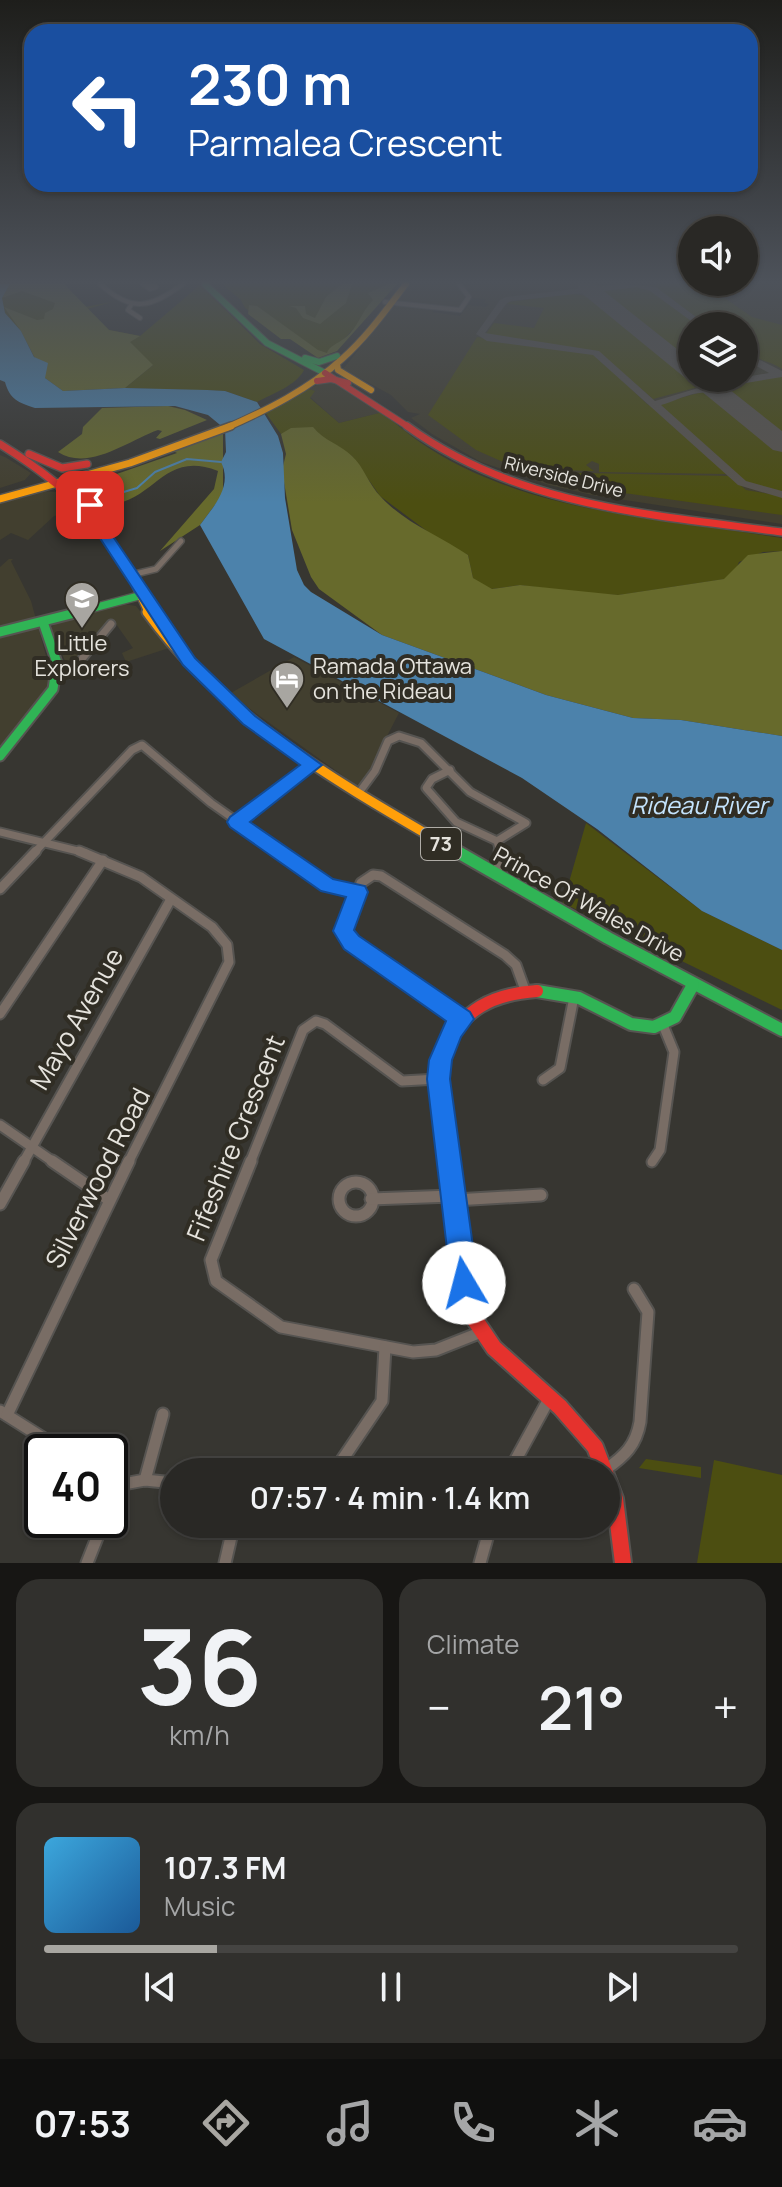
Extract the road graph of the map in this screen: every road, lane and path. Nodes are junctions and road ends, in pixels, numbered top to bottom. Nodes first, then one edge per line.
1 (297, 357) edge
2 (298, 357) edge
3 (337, 357) edge
4 (301, 359) junction
5 (326, 368) junction
6 (348, 383) junction
7 (303, 387) junction
8 (286, 394) junction
9 (378, 399) junction
10 (186, 438) junction
11 (0, 444) edge
12 (155, 446) junction
13 (30, 459) junction
14 (128, 459) junction
15 (59, 478) junction
16 (27, 488) junction
17 (0, 496) edge
18 (83, 503) junction
19 (782, 526) edge
20 (782, 532) edge
21 (181, 541) dead end
22 (131, 575) junction
23 (142, 595) junction
24 (43, 622) junction
25 (111, 624) dead end
26 (0, 632) edge
27 (58, 675) junction
28 (0, 756) edge
29 (313, 765) junction
30 (450, 770) junction
31 (358, 794) junction
32 (237, 822) junction
33 (0, 832) edge
34 (43, 841) junction
35 (497, 841) junction
36 (103, 860) junction
37 (493, 874) junction
38 (0, 889) edge
39 (358, 892) junction
40 (171, 899) junction
41 (693, 985) junction
42 (525, 990) junction
43 (574, 996) junction
44 (0, 1014) edge
45 (462, 1019) junction
46 (663, 1025) junction
47 (782, 1030) edge
48 (438, 1079) junction
49 (543, 1080) dead end
50 (0, 1125) edge
51 (31, 1145) junction
52 (652, 1162) dead end
53 (541, 1195) dead end
54 (452, 1198) junction
55 (371, 1199) dead end
56 (109, 1200) junction
57 (0, 1204) edge
58 (634, 1289) dead end
59 (479, 1333) junction
60 (385, 1347) junction
61 (549, 1399) junction
62 (3, 1413) edge
63 (163, 1414) dead end
64 (36, 1434) edge
65 (343, 1458) edge
66 (517, 1458) edge
67 (600, 1458) edge
68 (620, 1460) edge
69 (145, 1480) junction
70 (128, 1482) edge
71 (160, 1482) edge
72 (620, 1522) edge
73 (97, 1538) edge
74 (233, 1538) edge
75 (487, 1538) edge
76 (87, 1563) edge
77 (225, 1563) edge
78 (480, 1563) edge
79 (623, 1563) edge

1 - 4 main road, Riverside Drive
2 - 4 main road, Riverside Drive
3 - 5 main road
4 - 5 main road, Riverside Drive
4 - 5 main road
5 - 6 main road, Riverside Drive
5 - 7 main road
5 - 8 main road
5 - 9 main road
6 - 7 main road
6 - 9 main road, Riverside Drive
7 - 8 main road
8 - 10 main road
9 - 19 main road, Riverside Drive
9 - 20 main road, Riverside Drive
10 - 12 main road
10 - 14 main road
11 - 13 main road, Prince Of Wales Drive / 73
12 - 13 main road
12 - 15 main road
13 - 15 main road, Prince Of Wales Drive / 73
13 - 16 main road
14 - 15 main road
14 - 18 main road
15 - 16 main road
15 - 18 main road, Prince Of Wales Drive / 73
16 - 17 main road
16 - 18 main road
18 - 22 main road, Prince Of Wales Drive / 73
21 - 22 street
22 - 23 main road, Prince Of Wales Drive / 73
23 - 24 main road
23 - 29 main road, Prince Of Wales Drive / 73
24 - 26 main road
24 - 27 main road
25 - 27 street
27 - 28 main road
29 - 31 main road, Prince Of Wales Drive / 73
29 - 32 street
30 - 31 street
30 - 35 street
30 - 35 street
31 - 37 main road, Prince Of Wales Drive / 73
32 - 34 street
32 - 39 street
33 - 34 street
34 - 36 street
34 - 38 street
35 - 37 street
36 - 40 street
36 - 44 street
37 - 41 main road, Prince Of Wales Drive / 73
39 - 42 street
39 - 45 street
40 - 51 street, Mayo Avenue
40 - 56 street, Silverwood Road
41 - 46 main road
41 - 47 main road, Prince Of Wales Drive / 73
42 - 43 main road
42 - 45 main road
43 - 46 main road
43 - 49 street
45 - 48 main road
46 - 52 street
48 - 54 main road
48 - 60 street, Fifeshire Crescent
50 - 51 street
51 - 56 street
51 - 57 street, Mayo Avenue
53 - 54 street
54 - 55 street
54 - 59 main road
56 - 62 street, Silverwood Road
58 - 68 street
59 - 60 street, Fifeshire Crescent
59 - 61 main road
60 - 65 street
61 - 66 street
61 - 67 main road
62 - 64 street
63 - 69 street
69 - 70 street
69 - 71 street
72 - 79 main road
73 - 76 street
74 - 77 street
75 - 78 street

